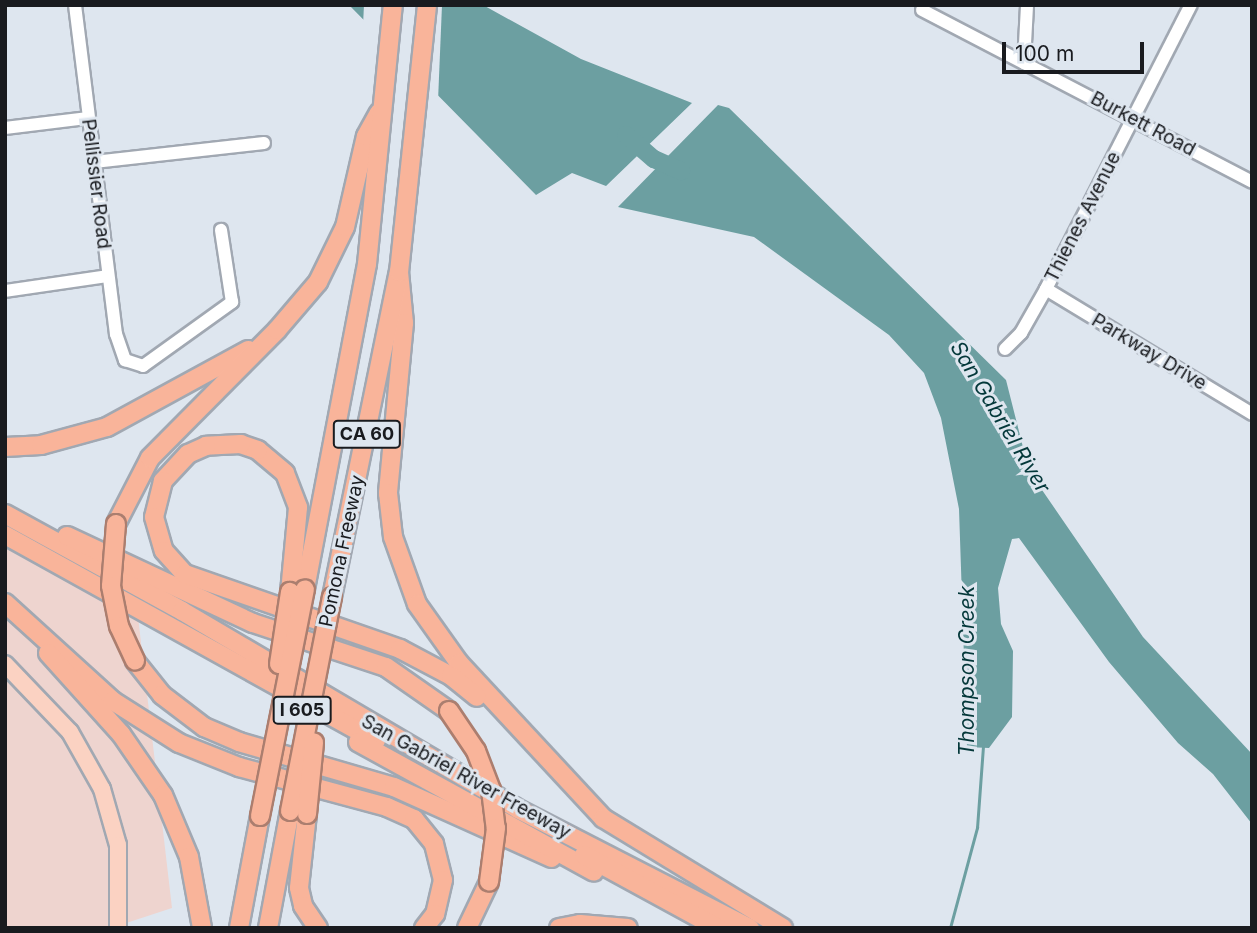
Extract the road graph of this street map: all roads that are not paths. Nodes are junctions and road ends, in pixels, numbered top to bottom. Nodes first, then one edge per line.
1 (75, 5) edge
2 (393, 5) edge
3 (427, 5) edge
4 (1027, 5) edge
5 (1191, 5) edge
6 (922, 10) dead end
7 (1024, 63) junction
8 (384, 100) junction
9 (88, 118) junction
10 (1133, 118) junction
11 (5, 128) edge
12 (264, 143) dead end
13 (94, 162) junction
14 (1252, 182) edge
15 (221, 230) dead end
16 (400, 266) junction
17 (108, 276) junction
18 (1046, 289) junction
19 (5, 291) edge
20 (277, 330) junction
21 (1005, 349) dead end
22 (1252, 414) edge
23 (5, 447) edge
24 (5, 509) edge
25 (5, 514) edge
26 (5, 527) edge
27 (5, 535) edge
28 (5, 546) edge
29 (297, 591) junction
30 (5, 603) edge
31 (20, 617) junction
32 (212, 629) junction
33 (5, 664) edge
34 (534, 748) junction
35 (299, 813) junction
36 (599, 874) junction
37 (664, 882) junction
38 (118, 928) edge
39 (202, 928) edge
40 (239, 928) edge
41 (268, 928) edge
42 (318, 928) edge
43 (424, 928) edge
44 (467, 928) edge
45 (559, 928) edge
46 (628, 928) edge
47 (695, 928) edge
48 (718, 928) edge
49 (731, 928) edge
50 (750, 928) edge
51 (783, 928) edge

1 - 9 street, Pellissier Road
2 - 8 highway, Pomona Freeway / CA 60
3 - 16 highway, Pomona Freeway / CA 60
4 - 7 street
5 - 10 street, Thienes Avenue
6 - 7 street, Burkett Road
7 - 10 street, Burkett Road
8 - 20 highway
8 - 29 highway, Pomona Freeway / CA 60
9 - 11 street
9 - 13 street, Pellissier Road
10 - 14 street, Burkett Road
10 - 18 street, Thienes Avenue
12 - 13 street
13 - 17 street, Pellissier Road
15 - 17 street, Pellissier Road
16 - 34 highway
16 - 35 highway, Pomona Freeway / CA 60, bridge
17 - 19 street
18 - 21 street, Thienes Avenue
18 - 22 street, Parkway Drive
20 - 23 highway
20 - 36 highway, bridge
24 - 44 highway, bridge
25 - 32 highway, San Gabriel River Freeway / I 605
26 - 32 highway
27 - 48 highway
28 - 36 highway, San Gabriel River Freeway / I 605
29 - 34 highway
29 - 40 highway, Pomona Freeway / CA 60, bridge
30 - 31 highway
31 - 39 highway
31 - 43 highway
32 - 37 highway, San Gabriel River Freeway / I 605
33 - 38 main road
34 - 51 highway
35 - 41 highway, Pomona Freeway / CA 60
35 - 42 highway
36 - 47 highway, San Gabriel River Freeway / I 605
37 - 49 highway
37 - 50 highway, San Gabriel River Freeway / I 605
45 - 46 highway

